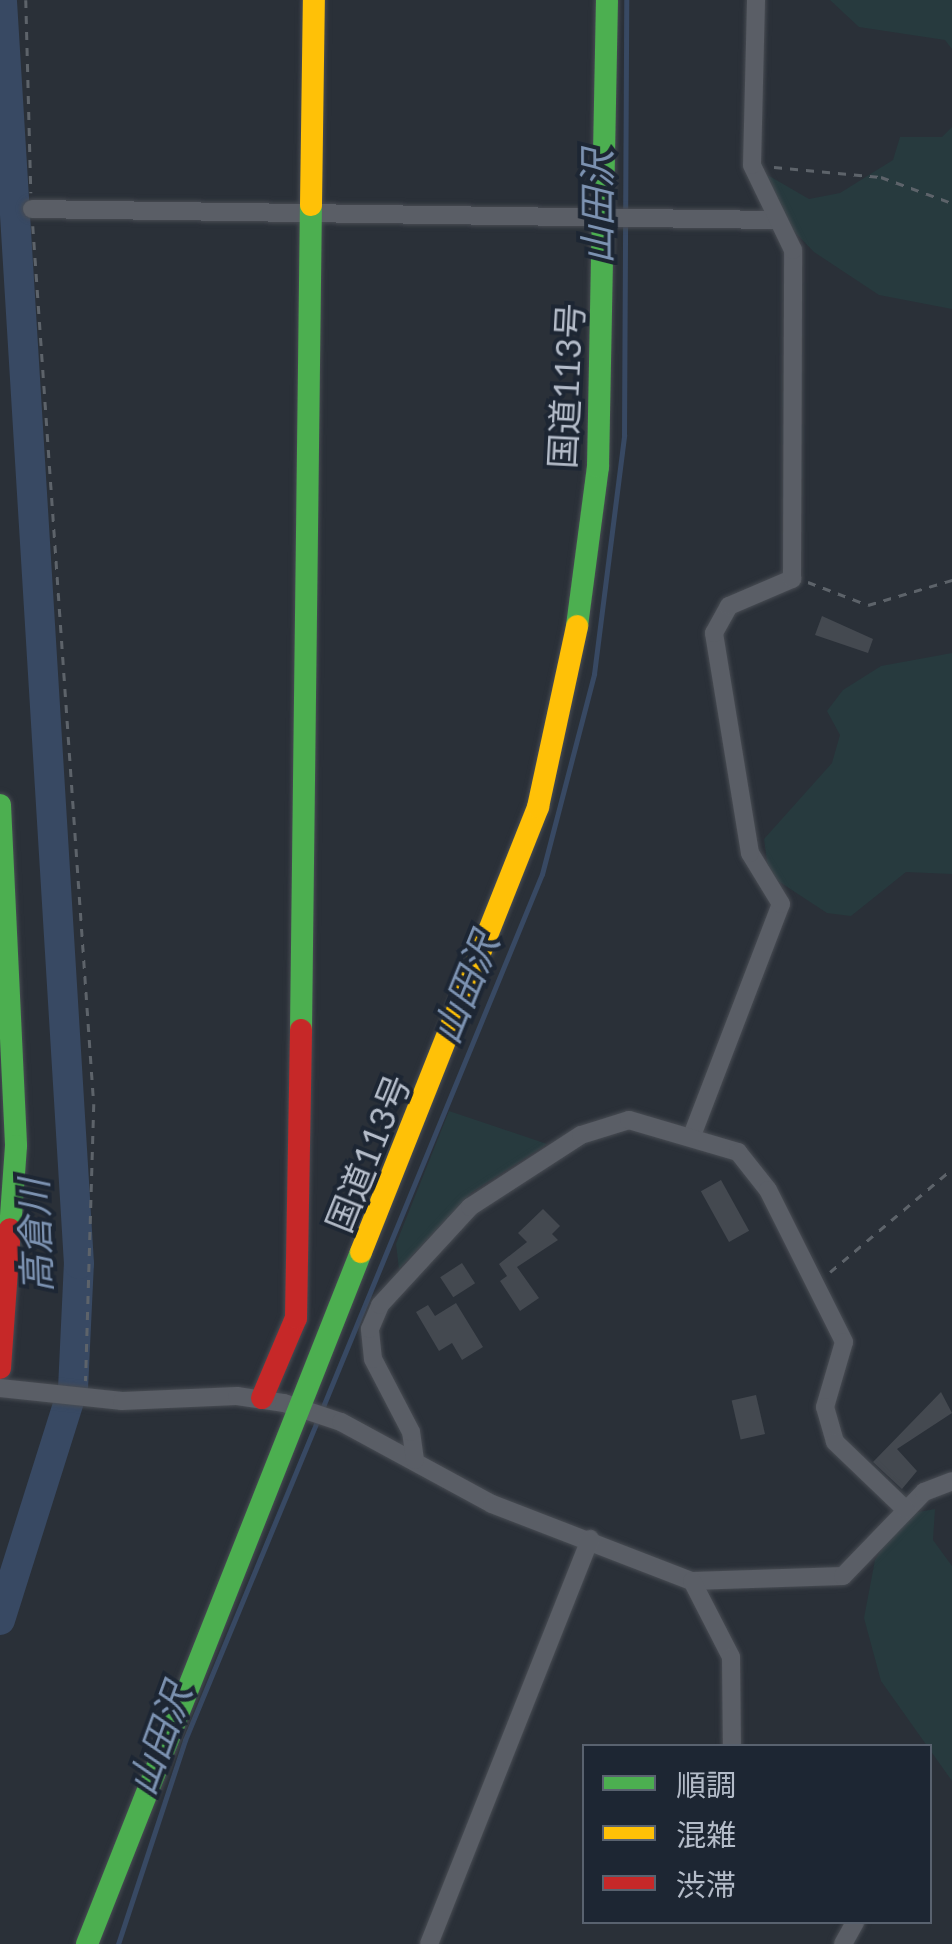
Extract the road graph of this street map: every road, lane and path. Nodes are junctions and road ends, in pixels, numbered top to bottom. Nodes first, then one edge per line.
1 (26, 0) edge
2 (314, 0) edge
3 (607, 0) edge
4 (756, 0) edge
5 (752, 166) junction
6 (952, 204) edge
7 (32, 209) joint
8 (310, 215) junction
9 (606, 218) junction
10 (775, 220) junction
11 (34, 243) dead end
12 (792, 578) junction
13 (952, 580) edge
14 (0, 805) edge
15 (2, 869) edge
16 (693, 1133) junction
17 (952, 1169) edge
18 (818, 1283) junction
19 (0, 1368) edge
20 (0, 1388) edge
21 (85, 1398) junction
22 (262, 1398) junction
23 (303, 1410) junction
24 (415, 1460) junction
25 (952, 1481) edge
26 (906, 1510) junction
27 (590, 1539) junction
28 (692, 1581) junction
29 (732, 1744) edge
30 (86, 1944) edge
31 (429, 1944) edge

1 - 7 path
2 - 8 main road
3 - 9 main road, 国道113号
4 - 5 street
5 - 6 path
5 - 10 street
7 - 8 street
8 - 9 street
8 - 22 main road
9 - 10 street
9 - 23 main road, 国道113号
10 - 12 street
11 - 21 path
12 - 13 path
12 - 16 street
14 - 15 main road
15 - 19 main road
16 - 18 street
16 - 24 street
17 - 18 path
18 - 26 street
20 - 21 street
21 - 22 street
22 - 23 street
23 - 24 street
23 - 30 main road, 国道113号
24 - 27 street
25 - 26 street
26 - 28 street
27 - 28 street
27 - 31 street
28 - 29 street

